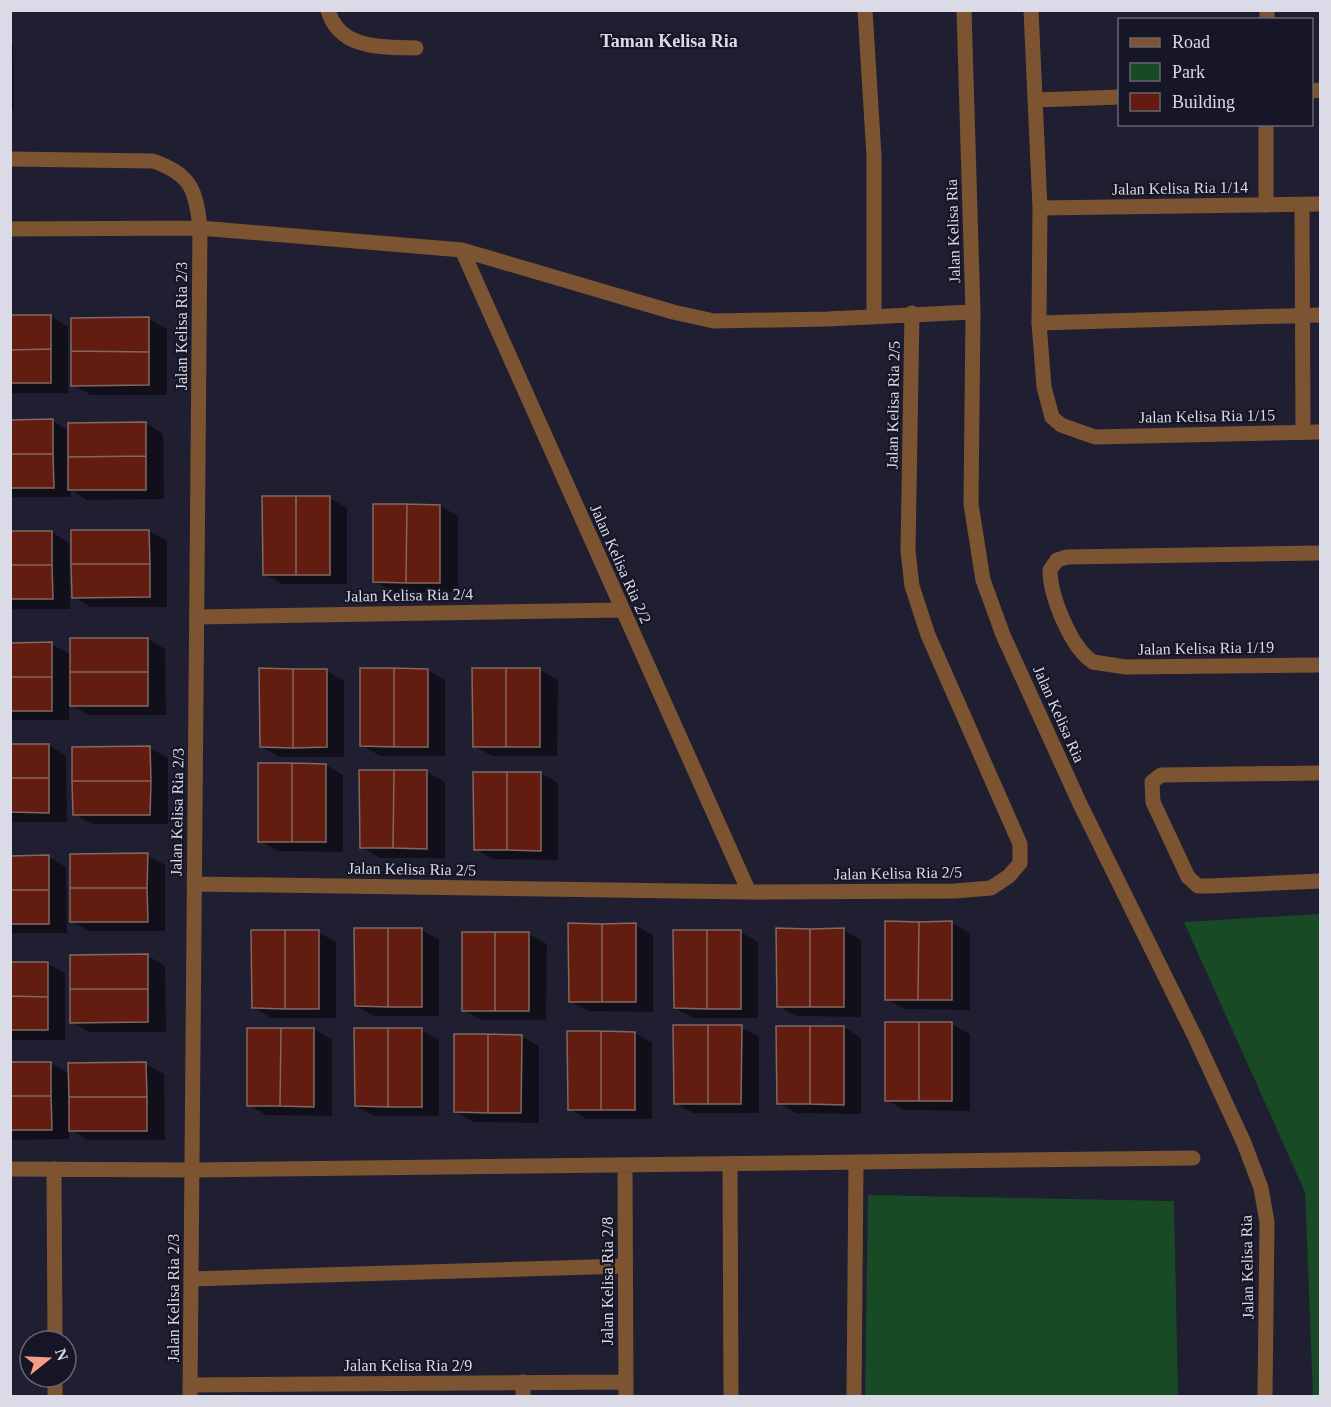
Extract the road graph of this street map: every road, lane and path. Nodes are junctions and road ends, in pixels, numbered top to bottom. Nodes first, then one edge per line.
1 (328, 10) edge
2 (866, 10) edge
3 (964, 10) edge
4 (1031, 10) edge
5 (416, 48) dead end
6 (1118, 97) edge
7 (1036, 100) junction
8 (1266, 126) edge
9 (10, 159) edge
10 (1320, 204) edge
11 (1266, 205) junction
12 (1302, 205) junction
13 (1040, 208) junction
14 (200, 228) junction
15 (10, 229) edge
16 (462, 250) junction
17 (973, 312) junction
18 (912, 313) junction
19 (1320, 315) edge
20 (874, 316) junction
21 (1303, 316) junction
22 (1039, 323) junction
23 (1303, 432) junction
24 (1320, 432) edge
25 (1320, 553) edge
26 (621, 610) junction
27 (197, 617) junction
28 (1320, 665) edge
29 (1320, 773) edge
30 (1320, 881) edge
31 (194, 884) junction
32 (749, 892) junction
33 (1193, 1158) dead end
34 (856, 1162) junction
35 (730, 1164) junction
36 (625, 1165) junction
37 (10, 1169) edge
38 (54, 1169) junction
39 (192, 1170) junction
40 (625, 1266) junction
41 (191, 1279) junction
42 (55, 1329) edge
43 (523, 1389) edge
44 (626, 1389) edge
45 (292, 1390) edge
46 (404, 1390) edge
47 (190, 1391) edge
48 (731, 1396) edge
49 (854, 1396) edge
50 (1265, 1396) edge

1 - 5 street
2 - 20 street
3 - 17 street, Jalan Kelisa Ria
4 - 7 street, Jalan Kelisa Ria 1/15
6 - 7 street
7 - 13 street, Jalan Kelisa Ria 1/15
8 - 11 street
9 - 14 street, Jalan Kelisa Ria 2/3
10 - 12 street, Jalan Kelisa Ria 1/14
11 - 12 street, Jalan Kelisa Ria 1/14
11 - 13 street, Jalan Kelisa Ria 1/14
12 - 21 street
13 - 22 street, Jalan Kelisa Ria 1/15
14 - 15 street
14 - 16 street
14 - 27 street, Jalan Kelisa Ria 2/3
16 - 20 street
16 - 26 street, Jalan Kelisa Ria 2/2
17 - 18 street
17 - 50 street, Jalan Kelisa Ria
18 - 20 street
18 - 32 street, Jalan Kelisa Ria 2/5
19 - 21 street
21 - 22 street
21 - 23 street
22 - 23 street, Jalan Kelisa Ria 1/15
23 - 24 street, Jalan Kelisa Ria 1/15
25 - 28 street, Jalan Kelisa Ria 1/19
26 - 27 street, Jalan Kelisa Ria 2/4
26 - 32 street, Jalan Kelisa Ria 2/2
27 - 31 street, Jalan Kelisa Ria 2/3
29 - 30 street
31 - 32 street, Jalan Kelisa Ria 2/5
31 - 39 street, Jalan Kelisa Ria 2/3
33 - 34 street
34 - 35 street
34 - 49 street
35 - 36 street
35 - 48 street
36 - 39 street
36 - 40 street, Jalan Kelisa Ria 2/8
37 - 38 street
38 - 39 street
38 - 42 street
39 - 41 street, Jalan Kelisa Ria 2/3
40 - 41 street
40 - 44 street, Jalan Kelisa Ria 2/8
41 - 47 street, Jalan Kelisa Ria 2/3
43 - 44 street, Jalan Kelisa Ria 2/9
43 - 46 street, Jalan Kelisa Ria 2/9
45 - 46 street, Jalan Kelisa Ria 2/9
45 - 47 street, Jalan Kelisa Ria 2/9

